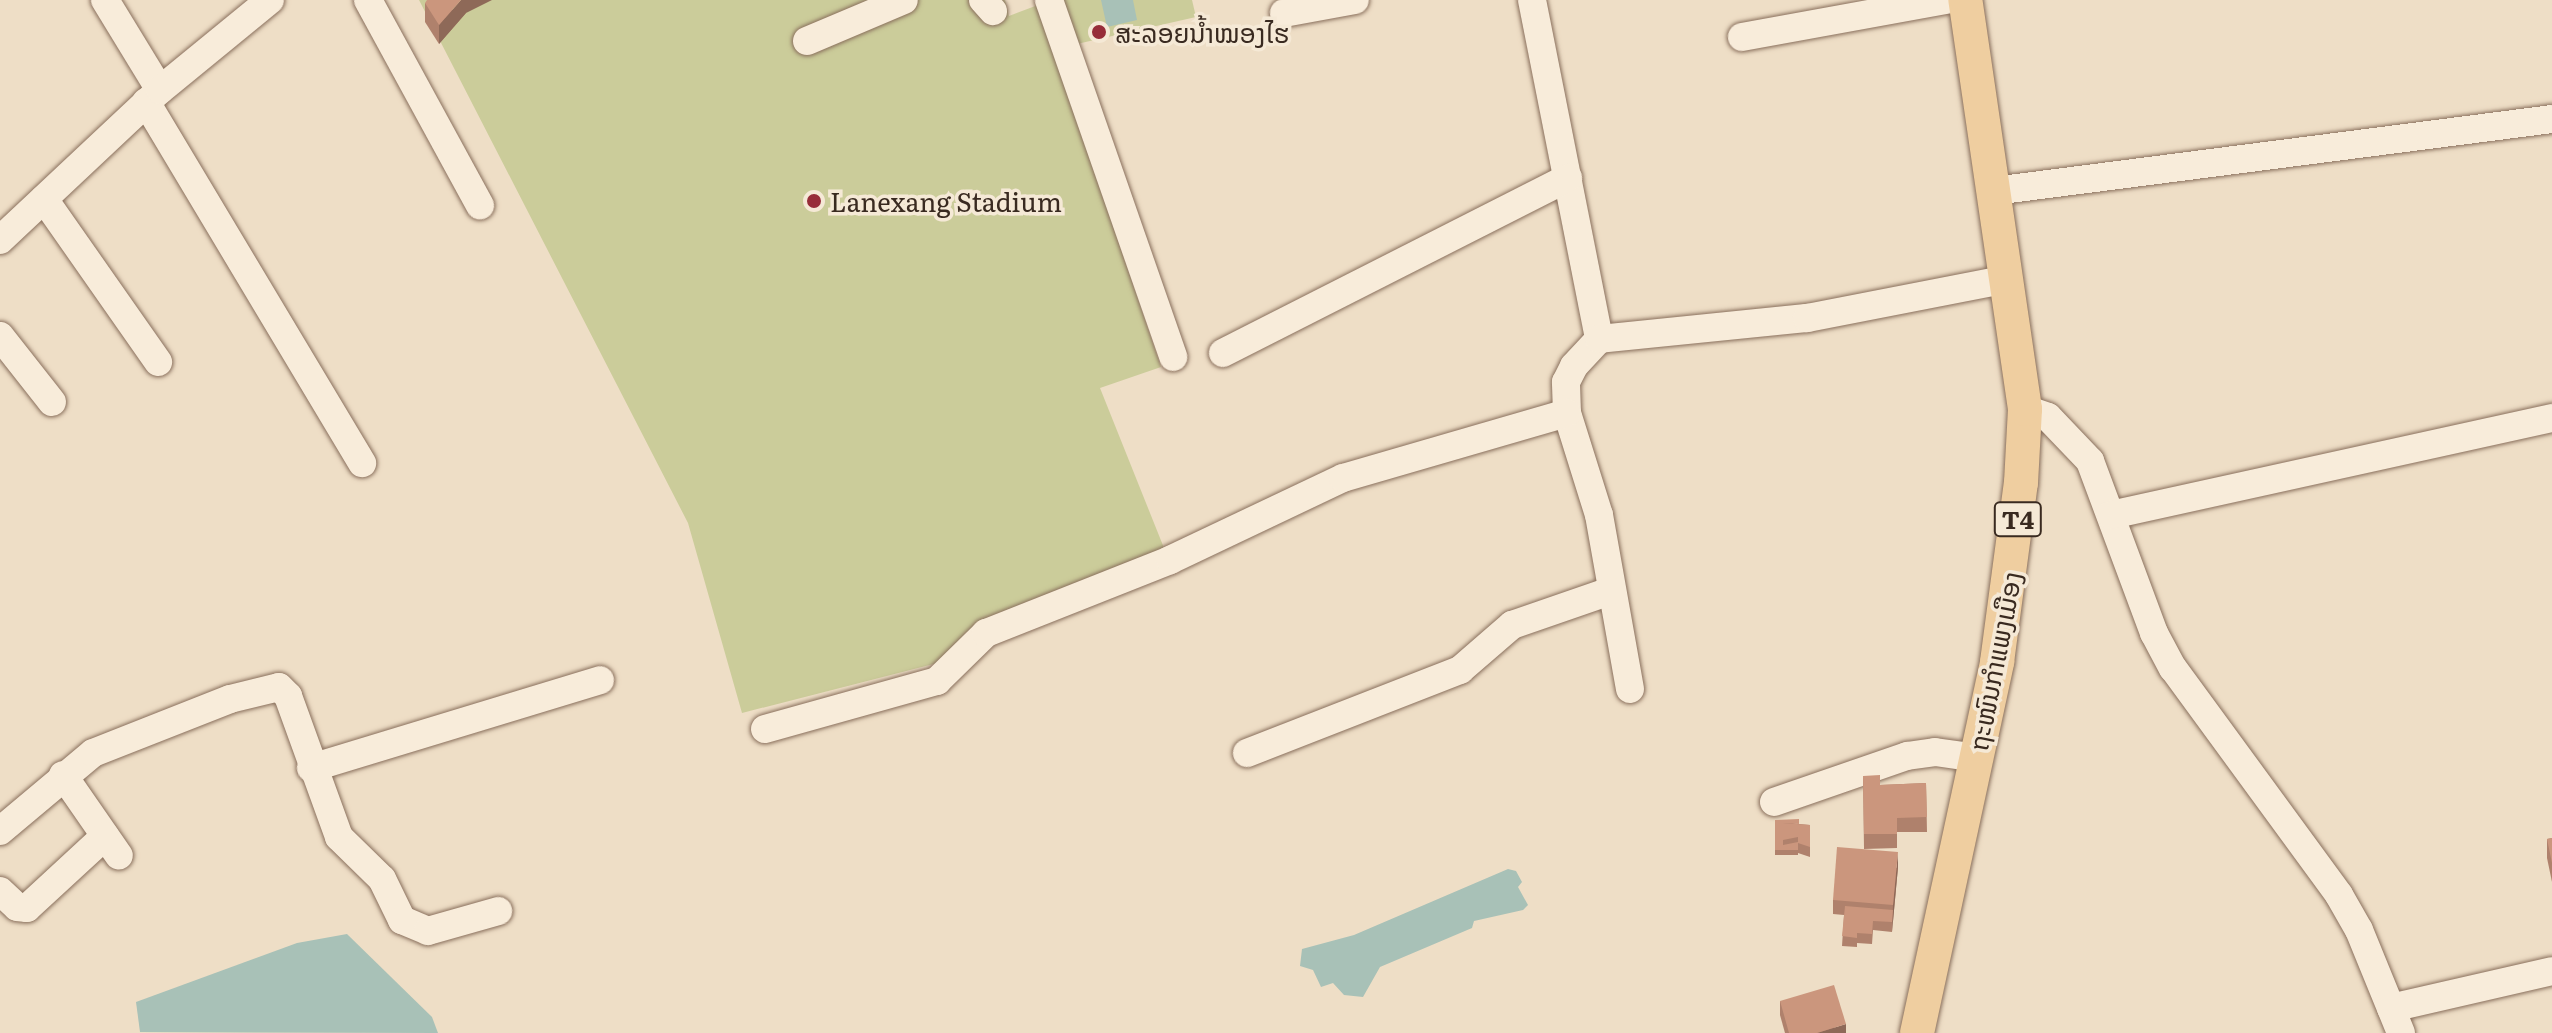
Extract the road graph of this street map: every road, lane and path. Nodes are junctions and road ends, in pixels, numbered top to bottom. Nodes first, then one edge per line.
1 (105, 0) edge
2 (270, 0) edge
3 (368, 0) edge
4 (904, 0) edge
5 (1049, 0) edge
6 (1355, 0) edge
7 (1532, 0) edge
8 (1946, 0) edge
9 (1965, 0) edge
10 (871, 7) edge
11 (1284, 13) dead end
12 (1742, 37) dead end
13 (807, 41) dead end
14 (153, 96) junction
15 (2552, 119) edge
16 (1568, 178) junction
17 (1994, 191) junction
18 (44, 199) junction
19 (480, 205) dead end
20 (0, 240) edge
21 (2008, 279) junction
22 (0, 336) edge
23 (1599, 339) junction
24 (1223, 353) dead end
25 (1173, 357) dead end
26 (158, 362) dead end
27 (52, 402) dead end
28 (2025, 409) junction
29 (1567, 413) junction
30 (2552, 418) edge
31 (362, 463) dead end
32 (2111, 515) junction
33 (1610, 591) junction
34 (600, 680) dead end
35 (1630, 689) dead end
36 (765, 729) dead end
37 (1247, 753) dead end
38 (1977, 758) junction
39 (311, 768) junction
40 (63, 775) junction
41 (1774, 802) dead end
42 (0, 831) edge
43 (0, 891) edge
44 (498, 911) dead end
45 (2552, 971) edge
46 (2396, 1020) edge
47 (1917, 1033) edge

1 - 14 street
2 - 14 street
3 - 19 street
4 - 10 street
5 - 25 street
6 - 11 street
7 - 16 street
8 - 12 street
9 - 17 main road, ຖະໜົນກຳແພງເມືອງ / T4
10 - 13 street
14 - 18 street
14 - 31 street
15 - 17 street
16 - 23 street
16 - 24 street
17 - 21 main road, ຖະໜົນກຳແພງເມືອງ / T4
18 - 20 street
18 - 26 street
21 - 23 street
21 - 28 main road, ຖະໜົນກຳແພງເມືອງ / T4
22 - 27 street
23 - 29 street
28 - 32 street
28 - 38 main road, ຖະໜົນກຳແພງເມືອງ / T4
29 - 33 street
29 - 36 street
30 - 32 street
32 - 46 street
33 - 35 street
33 - 37 street
34 - 39 street
38 - 41 street
38 - 47 main road, ຖະໜົນກຳແພງເມືອງ / T4
39 - 40 street
39 - 44 street
40 - 42 street
40 - 43 street
45 - 46 street

